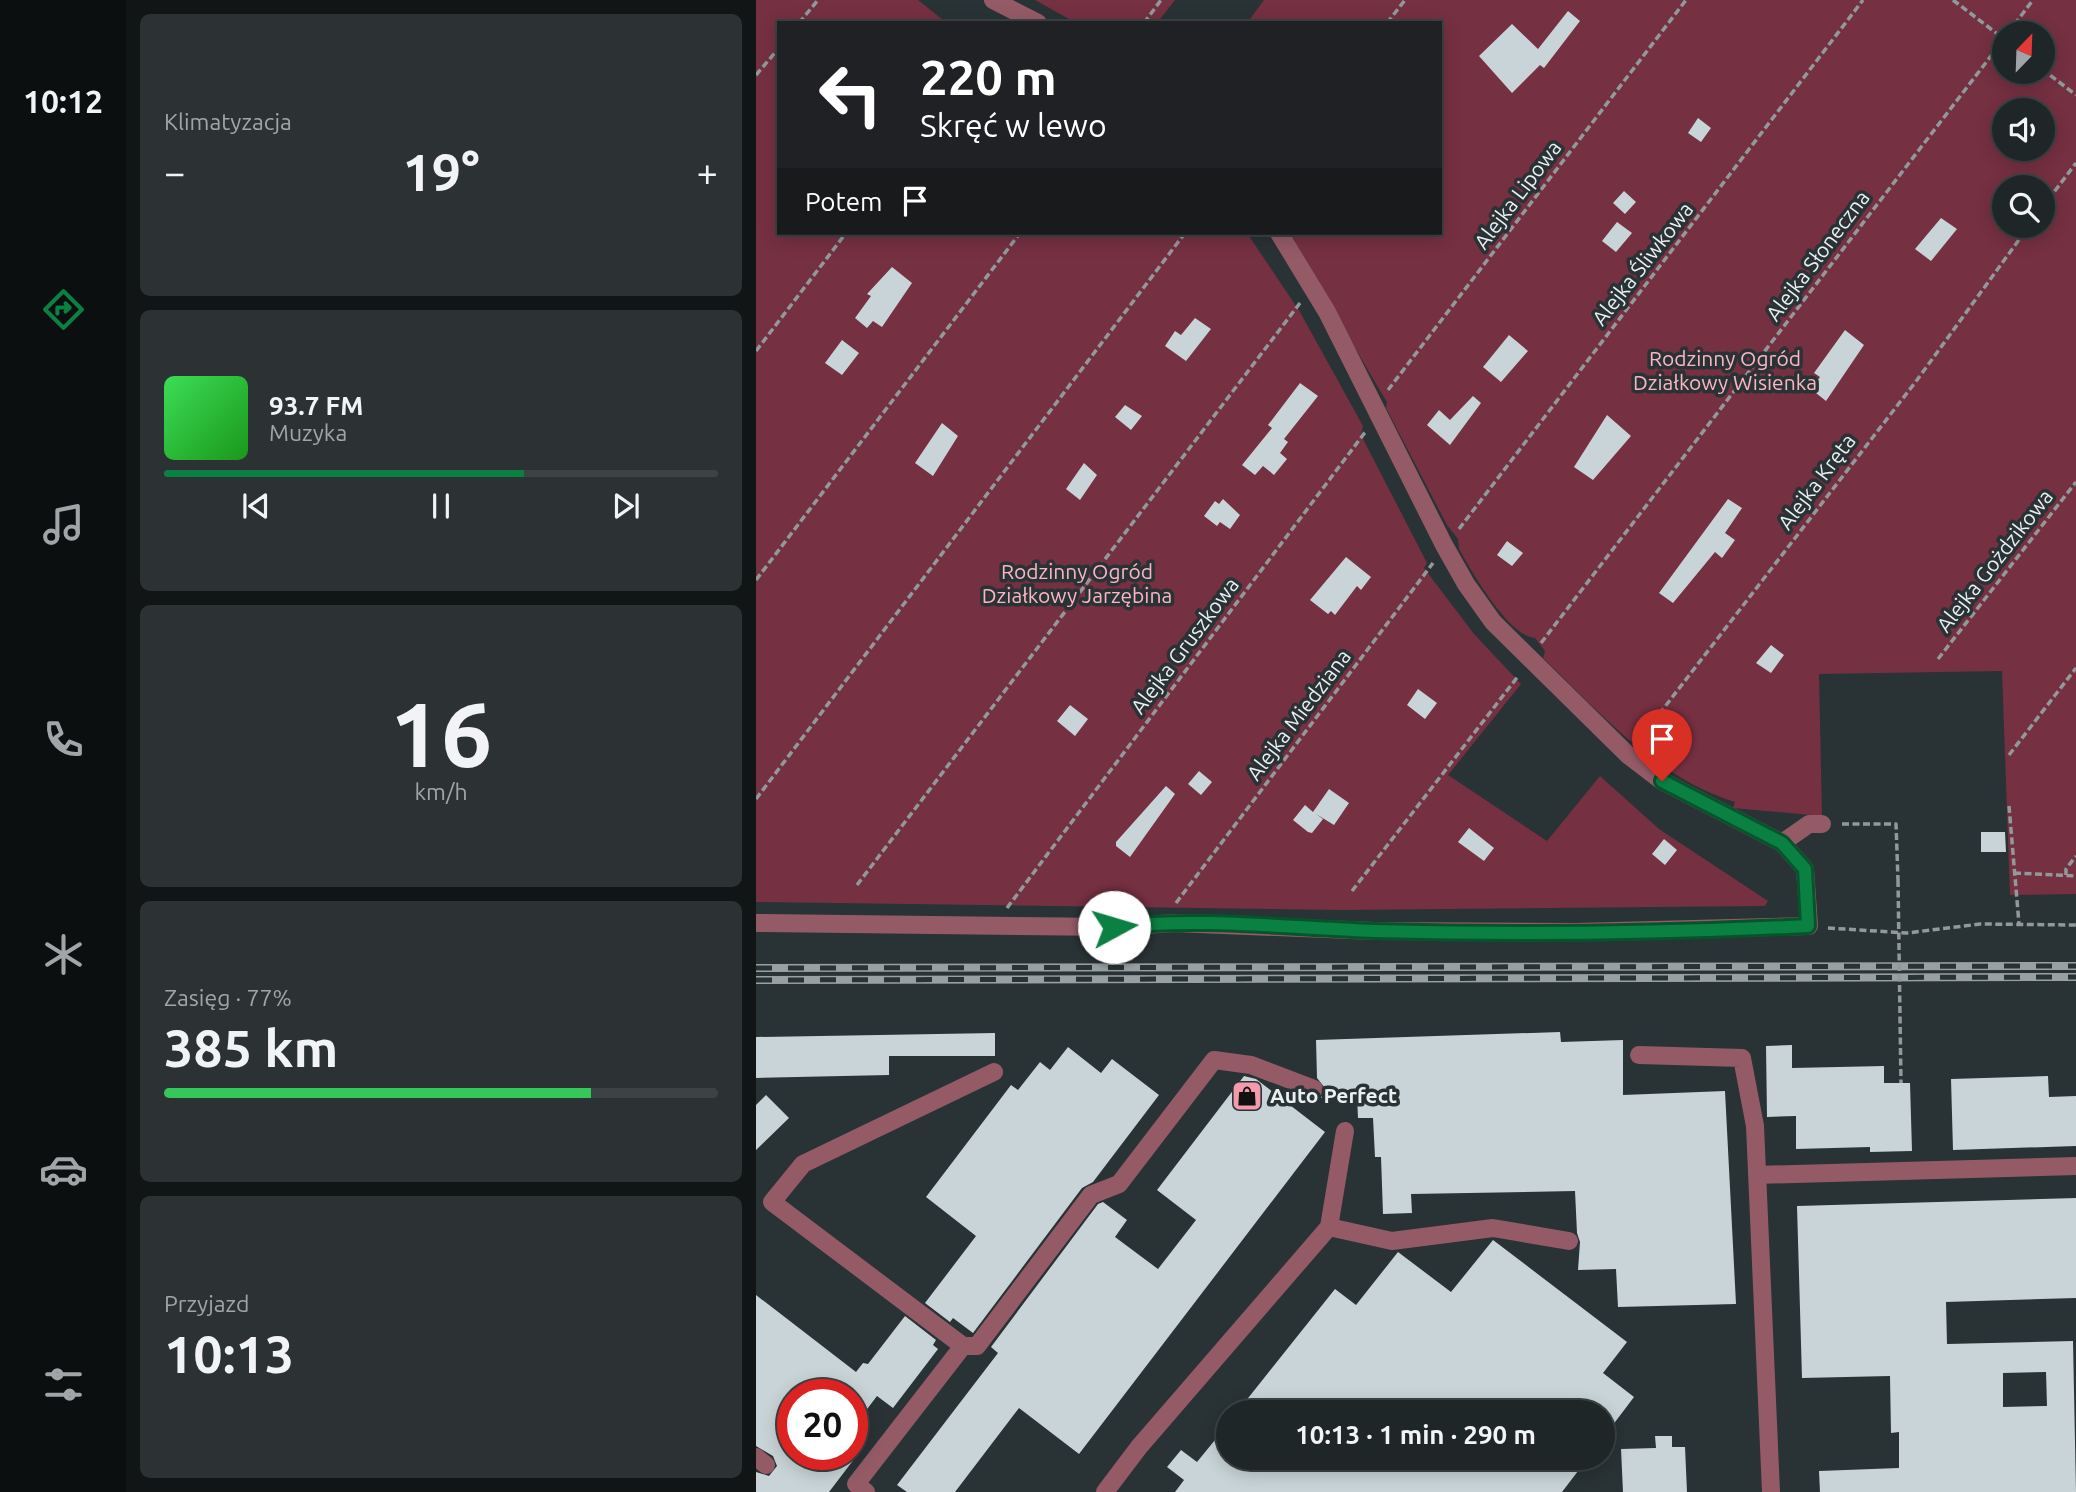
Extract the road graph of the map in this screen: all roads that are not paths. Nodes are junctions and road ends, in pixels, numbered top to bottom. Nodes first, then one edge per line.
1 (993, 0) edge
2 (1034, 21) edge
3 (1280, 235) edge
4 (1822, 824) road end
5 (1782, 843) junction
6 (756, 923) edge
7 (1639, 1055) dead end
8 (994, 1072) dead end
9 (1314, 1089) dead end
10 (1345, 1131) dead end
11 (2076, 1166) edge
12 (1757, 1175) junction
13 (1329, 1227) junction
14 (1569, 1241) dead end
15 (963, 1346) junction
16 (866, 1492) edge
17 (1105, 1492) edge
18 (1772, 1492) edge

1 - 2 lane
3 - 5 lane
4 - 5 lane
5 - 6 lane
7 - 12 lane
8 - 15 lane
9 - 15 lane
10 - 13 lane
11 - 12 lane
12 - 18 lane
13 - 14 lane
13 - 17 lane
15 - 16 lane

